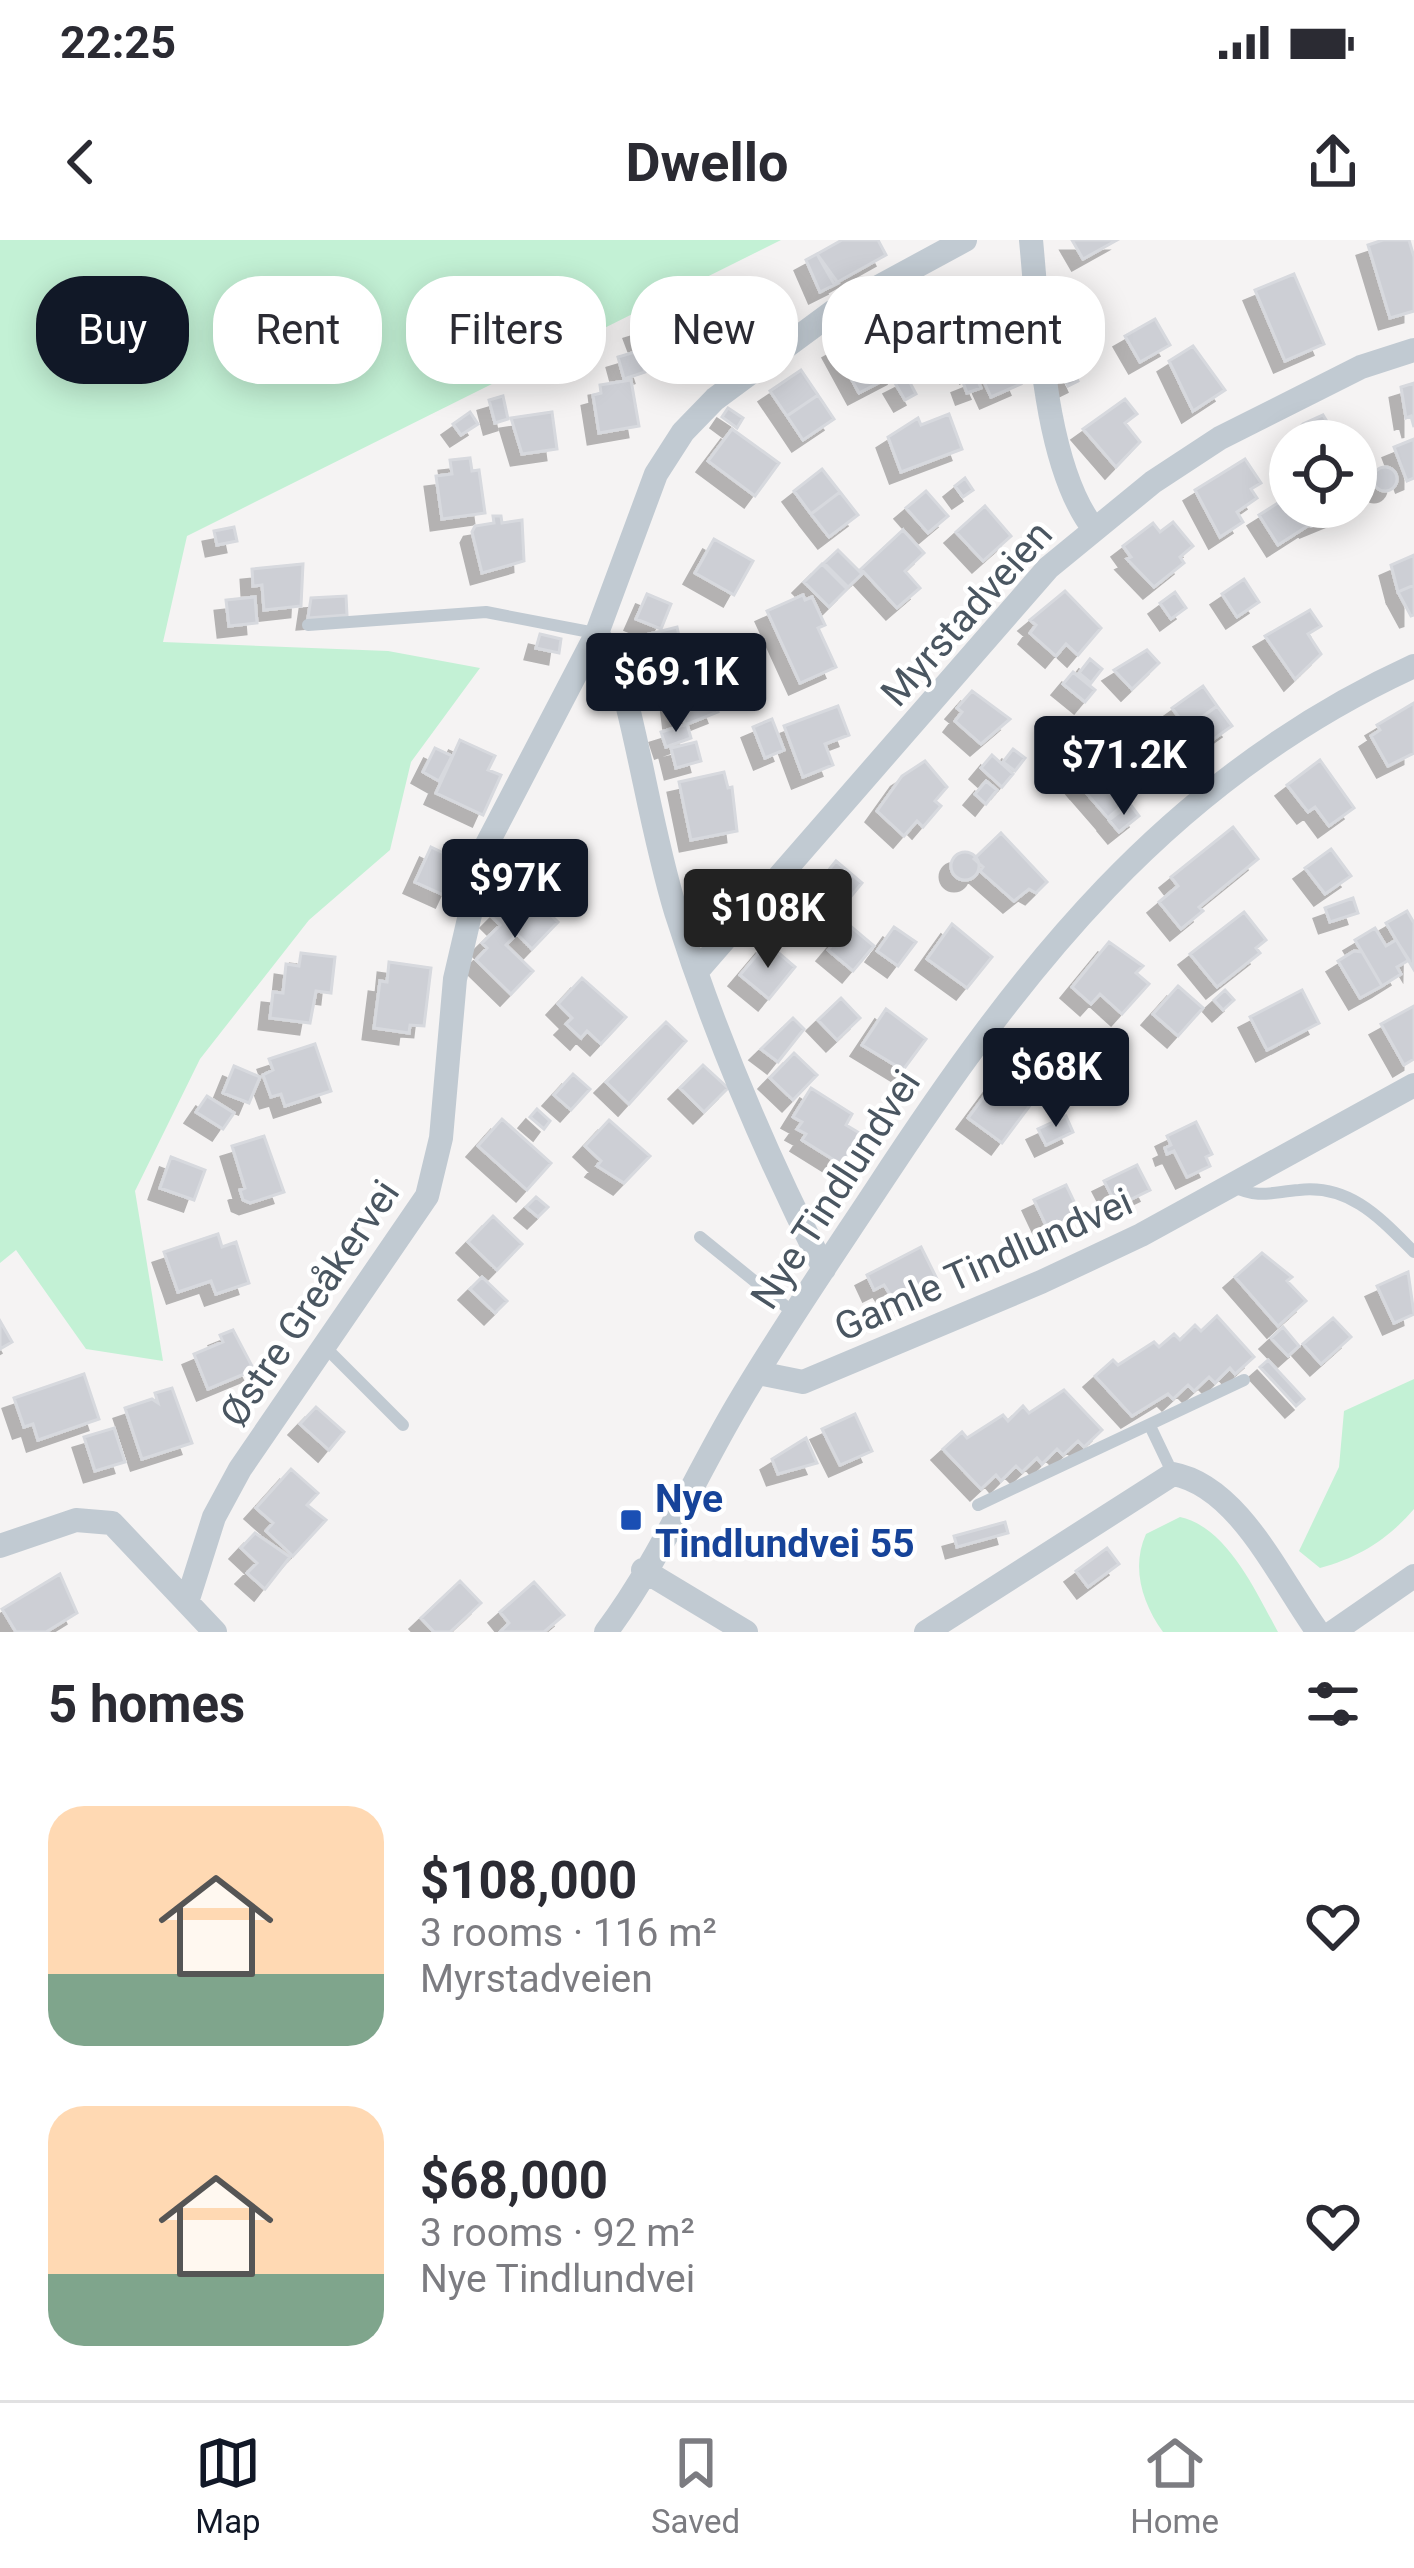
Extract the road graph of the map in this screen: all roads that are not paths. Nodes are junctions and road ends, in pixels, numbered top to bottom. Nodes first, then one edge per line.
1 (964, 240) edge
2 (1031, 240) edge
3 (1414, 350) edge
4 (1094, 530) junction
5 (308, 625) dead end
6 (597, 633) junction
7 (1414, 666) edge
8 (697, 971) junction
9 (1414, 1085) edge
10 (1232, 1186) junction
11 (700, 1237) dead end
12 (1414, 1252) edge
13 (824, 1269) junction
14 (795, 1314) junction
15 (324, 1346) junction
16 (758, 1373) junction
17 (1244, 1381) dead end
18 (403, 1425) dead end
19 (1151, 1428) junction
20 (1173, 1474) junction
21 (978, 1505) dead end
22 (0, 1546) edge
23 (643, 1570) junction
24 (1414, 1576) edge
25 (187, 1602) junction
26 (214, 1632) edge
27 (606, 1632) edge
28 (746, 1632) edge
29 (926, 1632) edge
30 (1318, 1632) edge
31 (1333, 1632) edge

1 - 6 street, Østre Greåkervei
2 - 4 street
3 - 4 street, Myrstadveien
4 - 8 street, Myrstadveien
5 - 6 lane
6 - 8 street
6 - 15 street, Østre Greåkervei
7 - 13 street, Nye Tindlundvei
8 - 13 street
9 - 10 street, Gamle Tindlundvei
10 - 12 lane
10 - 16 street, Gamle Tindlundvei
11 - 14 lane
13 - 14 street, Nye Tindlundvei
14 - 16 street, Nye Tindlundvei
15 - 18 lane
15 - 25 street, Østre Greåkervei
16 - 23 street, Nye Tindlundvei
17 - 19 lane
19 - 20 lane
19 - 21 lane
20 - 29 street
20 - 30 street
22 - 25 street
23 - 27 street, Nye Tindlundvei
23 - 28 street
24 - 31 street
25 - 26 street

